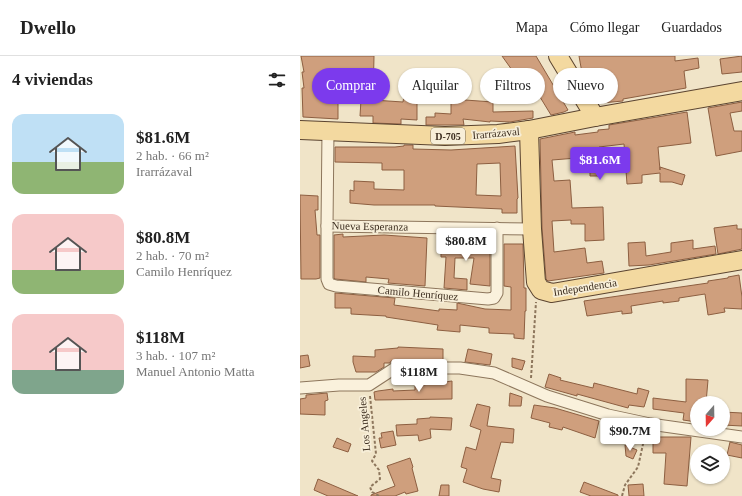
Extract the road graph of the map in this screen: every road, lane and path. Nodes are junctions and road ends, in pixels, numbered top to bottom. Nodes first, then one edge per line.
1 (558, 56) edge
2 (742, 91) edge
3 (595, 117) junction
4 (300, 130) edge
5 (529, 130) junction
6 (328, 131) junction
7 (326, 226) junction
8 (496, 228) junction
9 (532, 229) junction
10 (742, 260) edge
11 (541, 290) junction
12 (369, 385) junction
13 (528, 387) junction
14 (300, 388) edge
15 (650, 424) junction
16 (742, 437) edge
17 (379, 496) edge
18 (622, 496) edge

1 - 3 main road
2 - 3 main road, Irarrázaval
3 - 5 main road, Irarrázaval / D-705
4 - 6 main road, Irarrázaval / D-705
5 - 6 main road, Irarrázaval / D-705
5 - 9 main road, Independencia
6 - 7 street, Nueva Esperanza
7 - 8 street, Nueva Esperanza
7 - 8 street, Camilo Henríquez
8 - 9 street, Nueva Esperanza
9 - 11 main road, Independencia
10 - 11 main road, Independencia
11 - 13 path
12 - 13 street
12 - 14 street
12 - 17 path, Los Angeles
13 - 15 street
15 - 16 street
15 - 18 path

